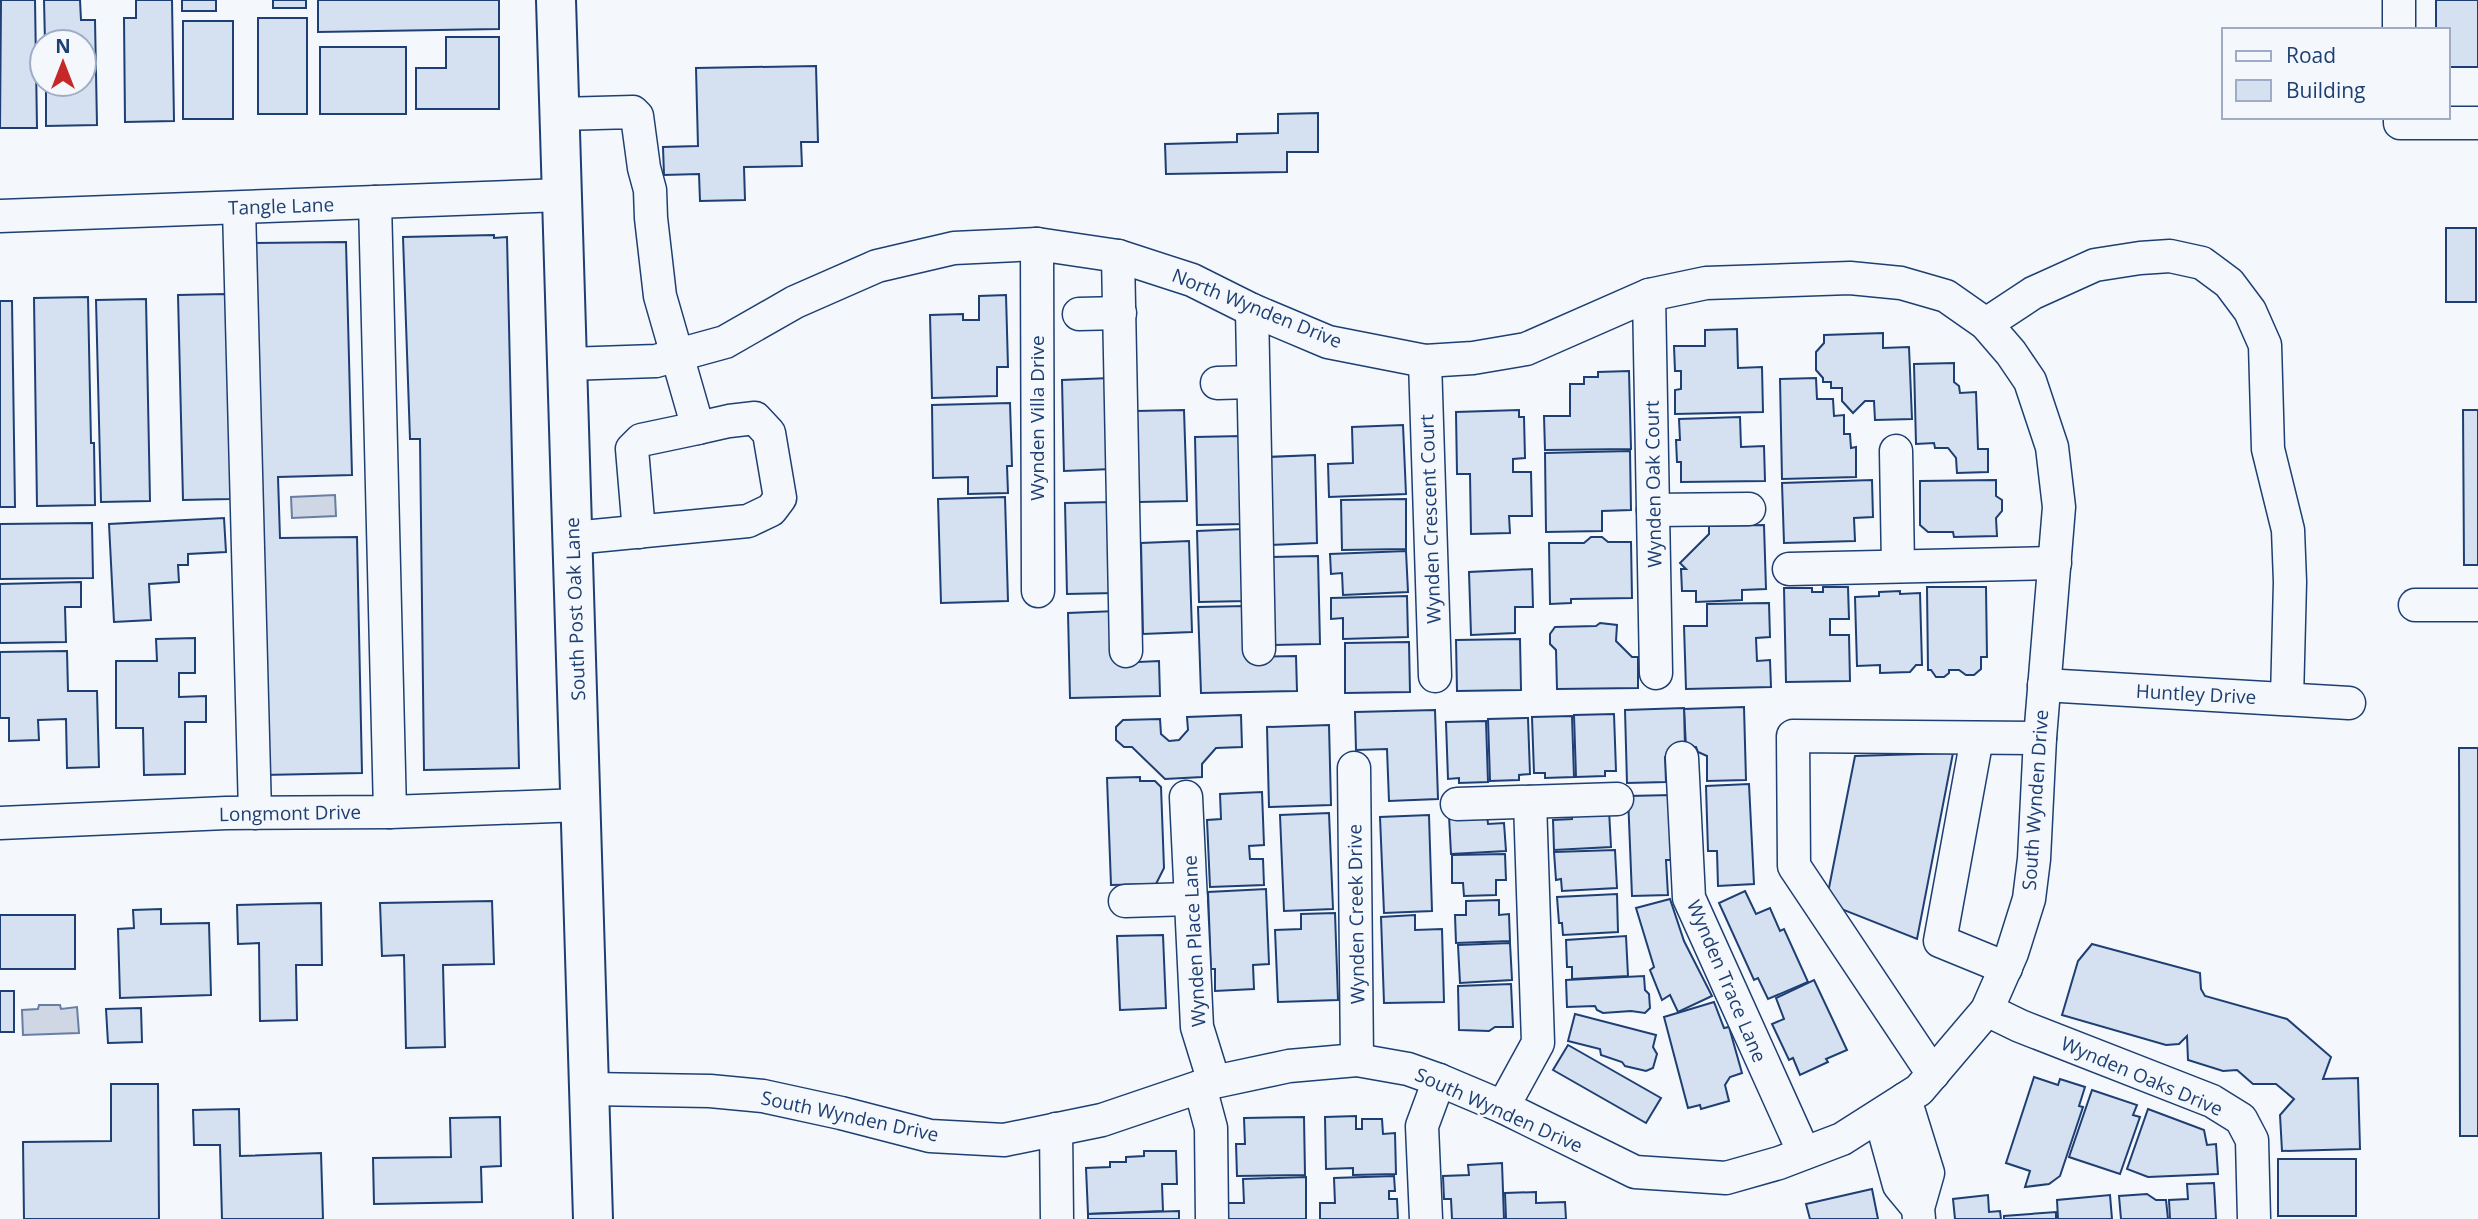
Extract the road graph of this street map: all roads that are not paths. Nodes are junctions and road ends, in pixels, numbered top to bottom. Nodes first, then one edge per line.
1 (556, 0) edge
2 (2399, 0) edge
3 (2399, 28) edge
4 (560, 114) junction
5 (2400, 119) edge
6 (2478, 123) edge
7 (562, 195) junction
8 (375, 202) junction
9 (239, 208) junction
10 (0, 216) edge
11 (1037, 244) junction
12 (1118, 256) junction
13 (1649, 295) junction
14 (1252, 310) junction
15 (1120, 313) junction
16 (1079, 314) dead end
17 (1986, 324) junction
18 (678, 355) junction
19 (1425, 361) junction
20 (567, 364) junction
21 (1253, 382) junction
22 (1217, 383) dead end
23 (698, 428) junction
24 (1896, 451) dead end
25 (1749, 509) dead end
26 (1653, 510) junction
27 (639, 532) junction
28 (573, 538) junction
29 (2055, 563) junction
30 (1898, 566) junction
31 (1788, 569) dead end
32 (1038, 591) dead end
33 (2415, 605) dead end
34 (2478, 605) edge
35 (1259, 649) dead end
36 (1126, 651) dead end
37 (1656, 673) dead end
38 (1435, 676) dead end
39 (2043, 685) junction
40 (2287, 699) junction
41 (2349, 703) dead end
42 (1977, 738) junction
43 (2040, 738) junction
44 (1682, 758) dead end
45 (1354, 768) dead end
46 (1186, 797) dead end
47 (1617, 799) dead end
48 (1530, 802) junction
49 (1457, 804) dead end
50 (581, 805) junction
51 (390, 812) junction
52 (255, 813) junction
53 (0, 823) edge
54 (1191, 899) junction
55 (1125, 901) dead end
56 (2006, 968) junction
57 (1987, 1010) junction
58 (1357, 1059) junction
59 (1933, 1074) junction
60 (1439, 1080) junction
61 (1207, 1085) junction
62 (589, 1089) junction
63 (1503, 1107) junction
64 (1892, 1107) junction
65 (1056, 1129) junction
66 (1804, 1153) junction
67 (1918, 1214) edge
68 (593, 1219) edge
69 (1057, 1219) edge
70 (1212, 1219) edge
71 (1426, 1219) edge
72 (2254, 1219) edge

1 - 4 main road, South Post Oak Lane
2 - 3 street
4 - 7 main road, South Post Oak Lane
4 - 18 street
5 - 6 street
7 - 8 street, Tangle Lane
7 - 20 main road, South Post Oak Lane
8 - 9 street, Tangle Lane
8 - 51 street
9 - 10 street, Tangle Lane
9 - 52 street
11 - 12 street, North Wynden Drive
11 - 18 street, North Wynden Drive
11 - 32 street, Wynden Villa Drive
12 - 14 street, North Wynden Drive
12 - 15 street
13 - 17 street, North Wynden Drive
13 - 19 street, North Wynden Drive
13 - 26 street, Wynden Oak Court
14 - 19 street, North Wynden Drive
14 - 21 street
15 - 16 street
15 - 36 street
17 - 29 street, North Wynden Drive
17 - 40 street
18 - 20 street, North Wynden Drive
18 - 23 street
19 - 38 street, Wynden Crescent Court
20 - 28 main road, South Post Oak Lane
21 - 22 street
21 - 35 street
23 - 27 street
23 - 27 street
24 - 30 street
25 - 26 street
26 - 37 street, Wynden Oak Court
27 - 28 street
28 - 50 main road, South Post Oak Lane
29 - 30 street
29 - 39 street, North Wynden Drive
30 - 31 street
33 - 34 street
39 - 40 street, Huntley Drive
39 - 43 street, South Wynden Drive
40 - 41 street, Huntley Drive
42 - 43 street
42 - 56 street
42 - 59 street
43 - 56 street, South Wynden Drive
44 - 66 street, Wynden Trace Lane
45 - 58 street, Wynden Creek Drive
46 - 54 street, Wynden Place Lane
47 - 48 street
48 - 49 street
48 - 63 street
50 - 51 street, Longmont Drive
50 - 62 main road, South Post Oak Lane
51 - 52 street, Longmont Drive
52 - 53 street, Longmont Drive
54 - 55 street
54 - 61 street, Wynden Place Lane
56 - 57 street, South Wynden Drive
57 - 59 street, South Wynden Drive
57 - 72 street, Wynden Oaks Drive
58 - 60 street, South Wynden Drive
58 - 61 street, South Wynden Drive
59 - 64 street, South Wynden Drive
60 - 63 street, South Wynden Drive
60 - 71 street
61 - 65 street, South Wynden Drive
61 - 70 street, Wynden Place Lane
62 - 65 street, South Wynden Drive
62 - 68 main road, South Post Oak Lane
63 - 66 street, South Wynden Drive
64 - 66 street, South Wynden Drive
64 - 67 street
65 - 69 street

